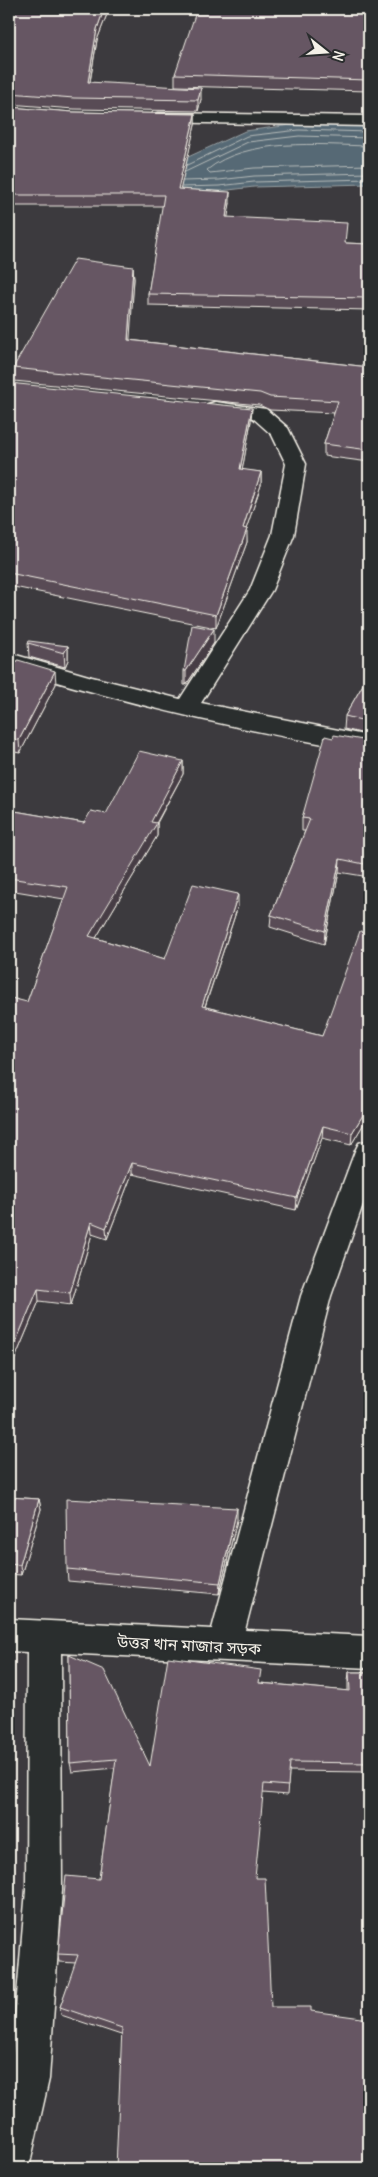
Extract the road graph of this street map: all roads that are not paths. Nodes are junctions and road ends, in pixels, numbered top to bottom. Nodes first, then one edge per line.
1 (137, 117) edge
2 (369, 121) edge
3 (190, 406) edge
4 (9, 660) edge
5 (186, 708) junction
6 (369, 744) edge
7 (369, 1151) edge
8 (9, 1635) edge
9 (44, 1638) junction
10 (224, 1646) junction
11 (369, 1652) edge
12 (10, 2168) edge

1 - 2 street
3 - 5 street
4 - 5 street
5 - 6 street
7 - 10 street
8 - 9 street, উত্তর খান মাজার সড়ক
9 - 10 street, উত্তর খান মাজার সড়ক
9 - 12 street
10 - 11 street, উত্তর খান মাজার সড়ক

